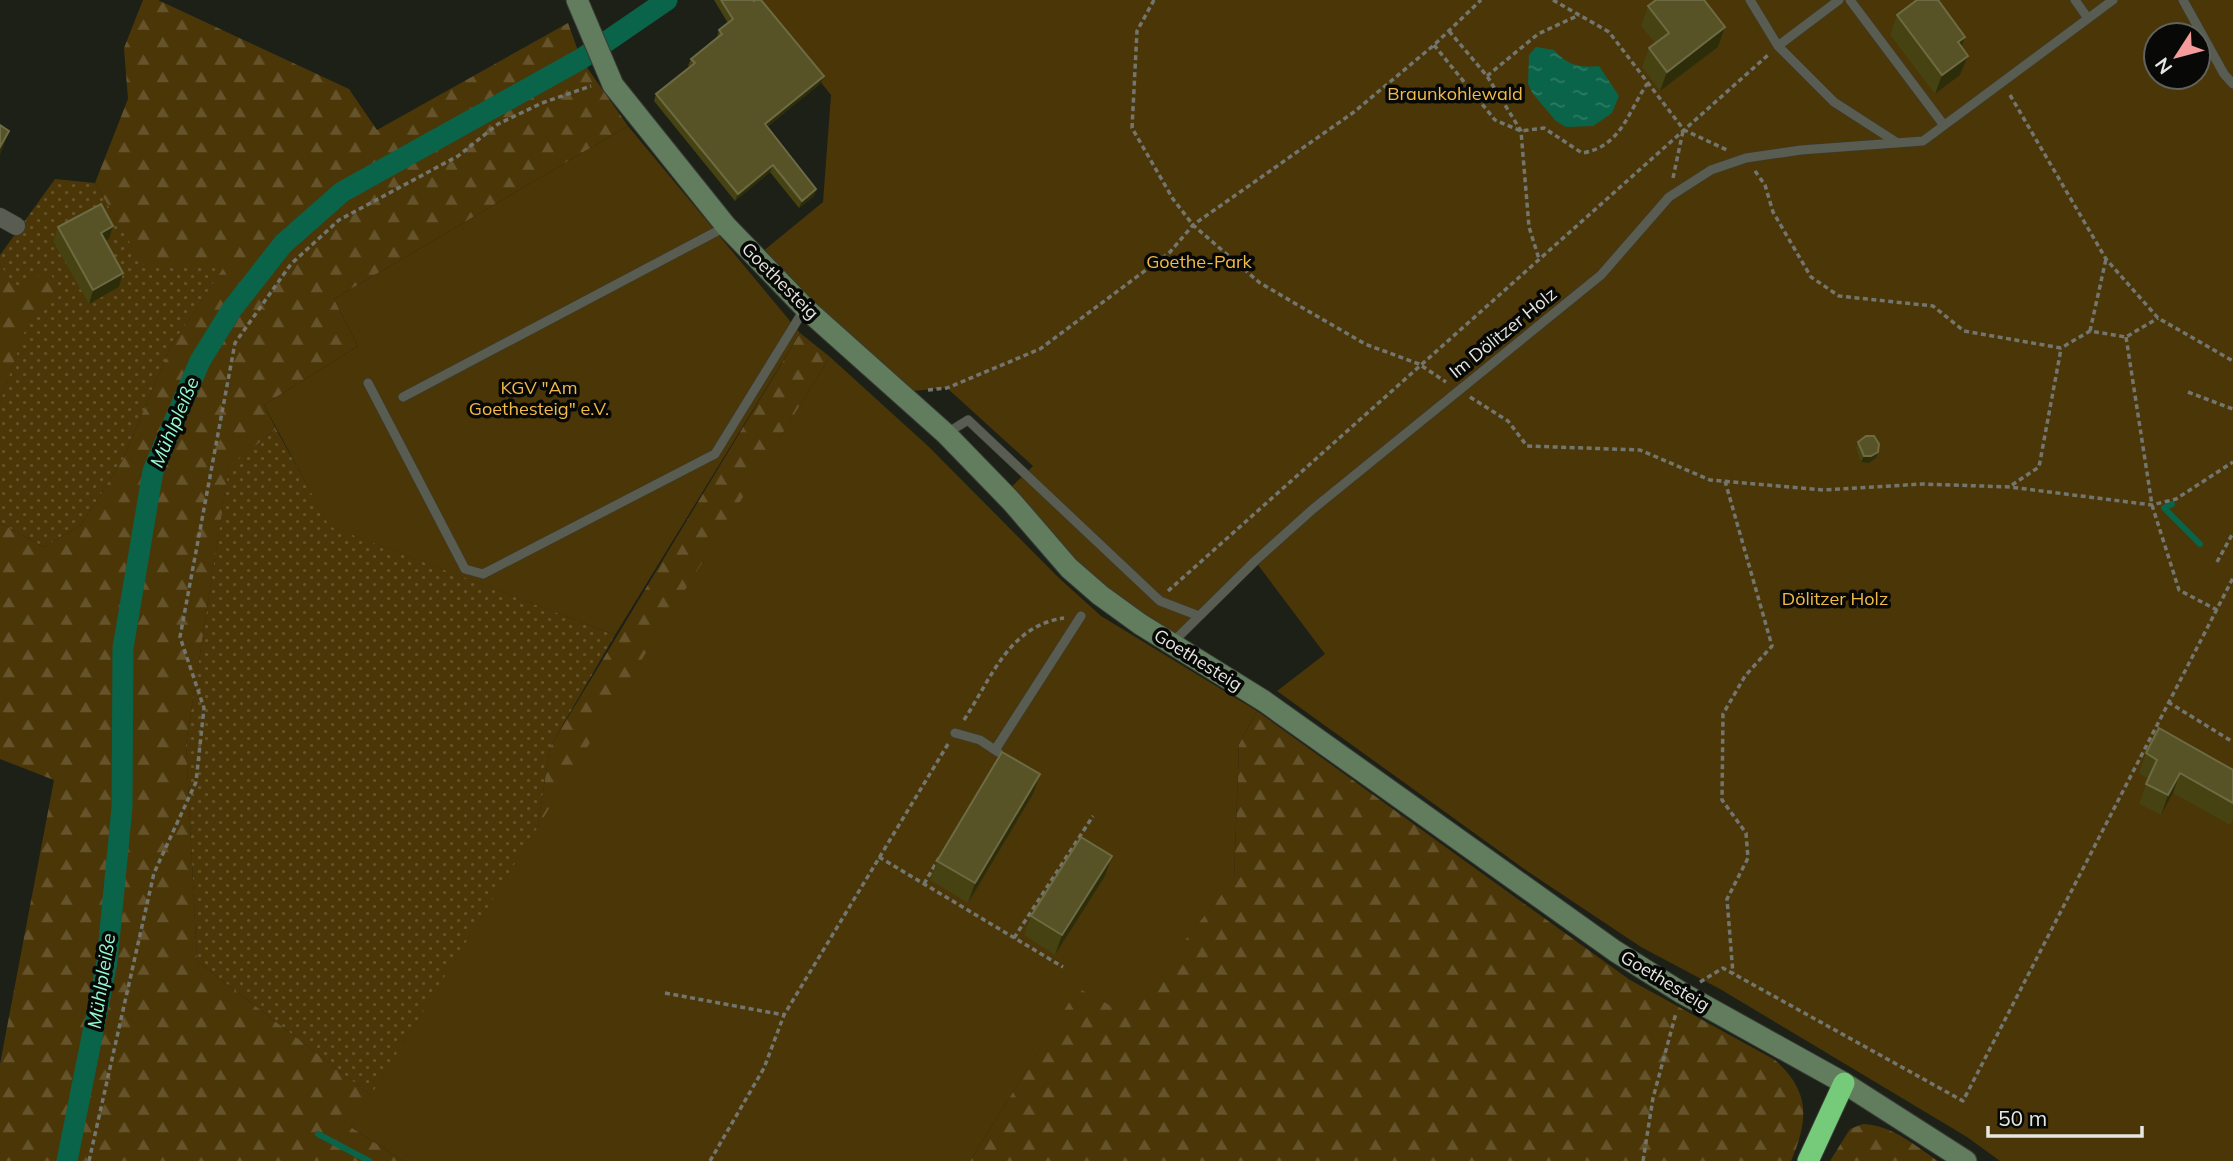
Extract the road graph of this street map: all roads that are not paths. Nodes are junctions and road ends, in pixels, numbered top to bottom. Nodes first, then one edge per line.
1 (1750, 0) edge
2 (1839, 0) edge
3 (1850, 0) edge
4 (2075, 0) edge
5 (2113, 0) edge
6 (2183, 0) edge
7 (579, 6) edge
8 (2087, 17) junction
9 (1778, 46) junction
10 (2233, 84) edge
11 (1943, 124) junction
12 (1896, 142) junction
13 (726, 226) junction
14 (805, 308) junction
15 (368, 383) dead end
16 (402, 397) dead end
17 (946, 434) junction
18 (1081, 616) road end
19 (1199, 616) junction
20 (1172, 644) junction
21 (955, 733) road end
22 (995, 750) junction
23 (1005, 758) edge
24 (1844, 1083) junction
25 (1808, 1161) edge
26 (1966, 1161) edge

1 - 9 lane
2 - 9 lane
3 - 11 lane
4 - 8 lane
5 - 8 lane, Im Dölitzer Holz
6 - 10 lane
7 - 13 main road, Goethesteig
8 - 11 lane, Im Dölitzer Holz
9 - 12 lane
11 - 12 lane, Im Dölitzer Holz
12 - 19 lane, Im Dölitzer Holz
13 - 14 main road, Goethesteig
13 - 16 lane
14 - 15 lane
14 - 17 main road, Goethesteig
17 - 19 lane
17 - 20 main road, Goethesteig
18 - 22 lane
19 - 20 lane, Im Dölitzer Holz
20 - 24 main road, Goethesteig
21 - 22 lane
22 - 23 lane
24 - 25 highway
24 - 26 main road, Goethesteig

